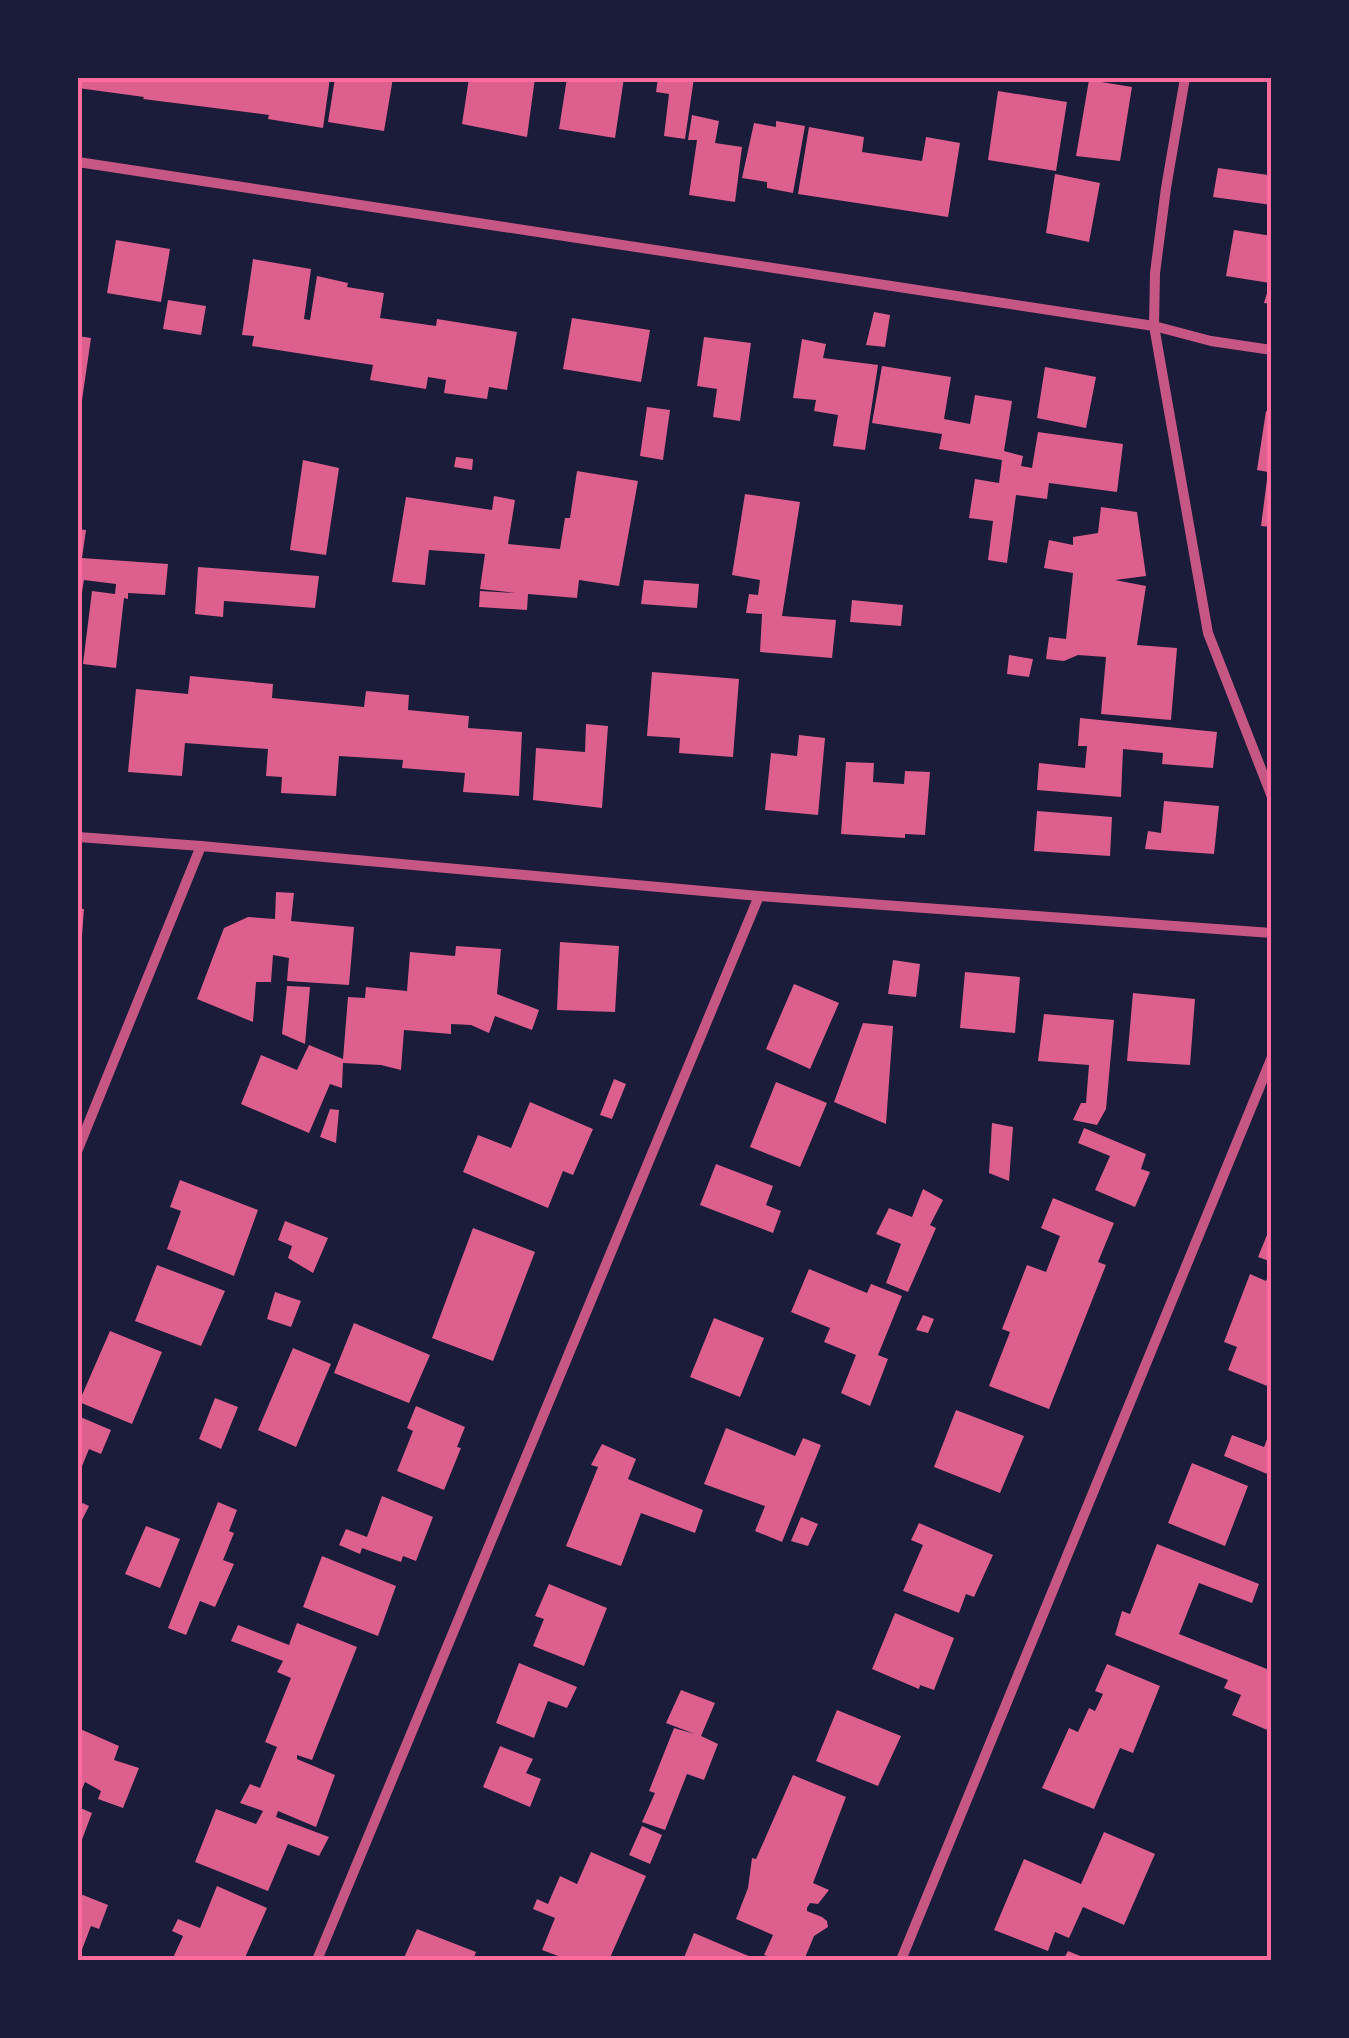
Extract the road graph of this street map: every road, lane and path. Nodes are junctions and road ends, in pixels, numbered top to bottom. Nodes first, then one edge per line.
1 (1185, 78) edge
2 (78, 162) edge
3 (1154, 326) junction
4 (1272, 350) edge
5 (1272, 796) edge
6 (78, 837) edge
7 (201, 846) junction
8 (759, 896) junction
9 (1272, 933) edge
10 (1272, 1056) edge
11 (78, 1149) edge
12 (316, 1960) edge
13 (901, 1960) edge

1 - 3 street
2 - 3 street
3 - 4 street
3 - 5 street
6 - 7 street
7 - 8 street
7 - 11 street
8 - 9 street
8 - 12 street
10 - 13 street

